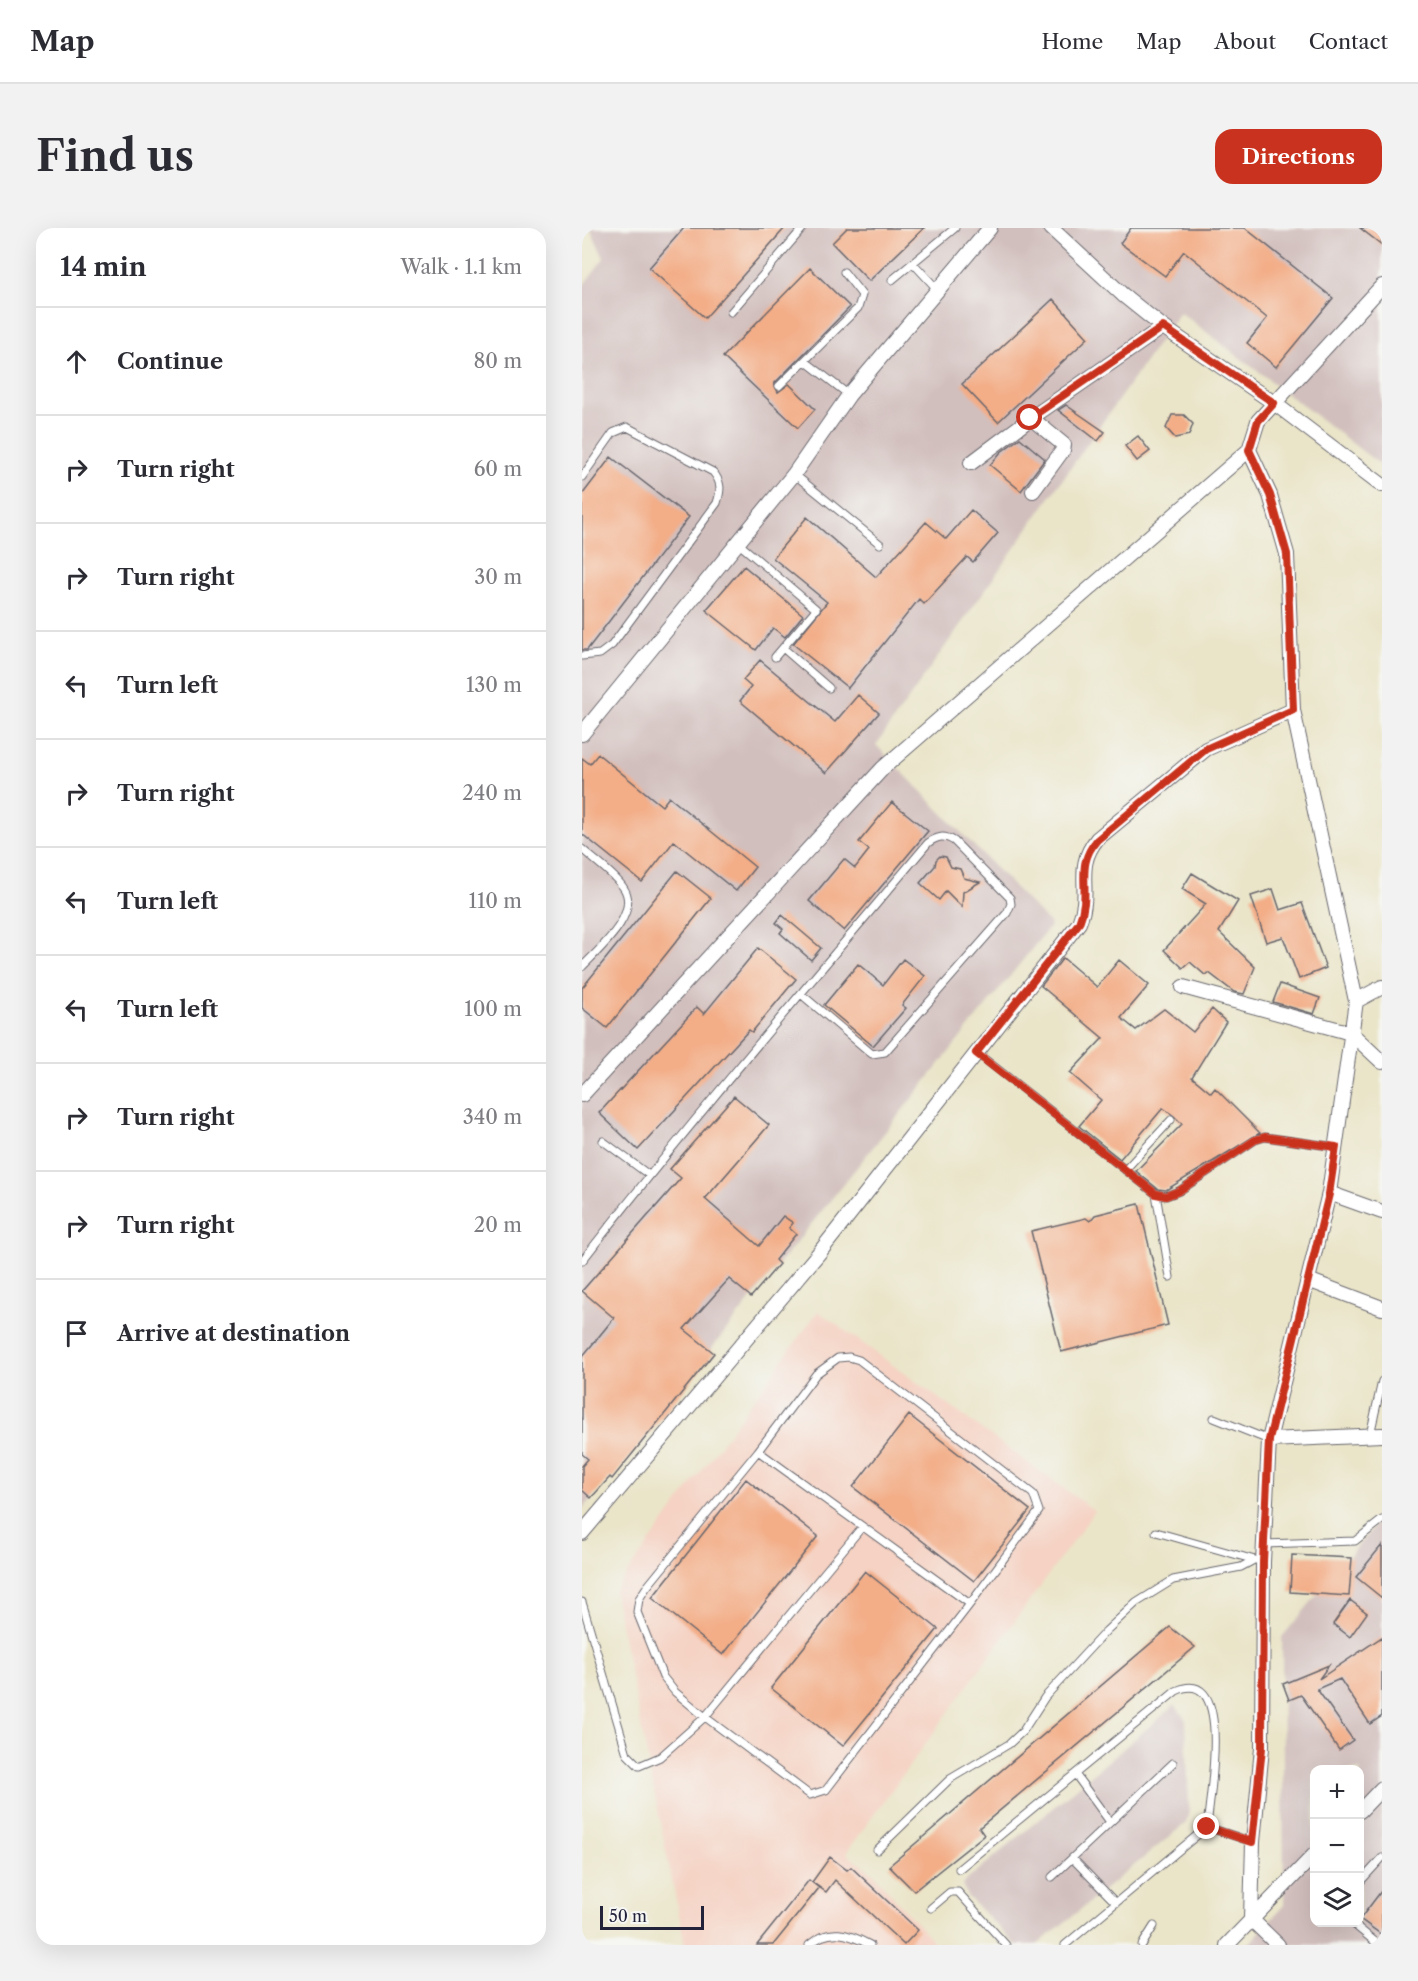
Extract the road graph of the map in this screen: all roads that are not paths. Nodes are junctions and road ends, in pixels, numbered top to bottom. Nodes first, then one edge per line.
1 (803, 228) edge
2 (955, 228) edge
3 (990, 228) edge
4 (1051, 228) edge
5 (913, 263) junction
6 (844, 272) dead end
7 (892, 280) dead end
8 (1382, 286) edge
9 (938, 291) junction
10 (731, 312) dead end
11 (1163, 327) junction
12 (805, 361) junction
13 (779, 386) dead end
14 (849, 395) junction
15 (1274, 403) junction
16 (1030, 418) junction
17 (1249, 450) junction
18 (971, 463) dead end
19 (794, 474) junction
20 (582, 477) edge
21 (1382, 485) edge
22 (1033, 491) dead end
23 (738, 543) junction
24 (880, 544) dead end
25 (783, 648) junction
26 (582, 656) edge
27 (775, 657) dead end
28 (829, 688) dead end
29 (1293, 710) junction
30 (582, 734) edge
31 (582, 849) edge
32 (582, 967) edge
33 (1183, 987) dead end
34 (1382, 987) edge
35 (801, 994) junction
36 (1356, 1001) junction
37 (1352, 1033) junction
38 (976, 1053) junction
39 (1382, 1062) edge
40 (582, 1095) edge
41 (1172, 1120) dead end
42 (603, 1141) dead end
43 (1336, 1147) junction
44 (1125, 1170) junction
45 (649, 1175) junction
46 (1156, 1194) junction
47 (1329, 1194) junction
48 (1382, 1212) edge
49 (582, 1261) edge
50 (1170, 1277) dead end
51 (1308, 1280) junction
52 (1382, 1308) edge
53 (1382, 1381) edge
54 (1214, 1418) dead end
55 (1376, 1435) edge
56 (1269, 1440) junction
57 (758, 1451) junction
58 (1382, 1520) edge
59 (862, 1527) junction
60 (1156, 1532) dead end
61 (582, 1533) edge
62 (1264, 1544) junction
63 (1258, 1561) junction
64 (582, 1602) edge
65 (970, 1605) junction
66 (705, 1717) junction
67 (1173, 1763) dead end
68 (1075, 1774) junction
69 (1382, 1788) edge
70 (1364, 1806) edge
71 (1110, 1822) junction
72 (1207, 1827) junction
73 (1252, 1842) junction
74 (877, 1850) dead end
75 (1072, 1858) junction
76 (1382, 1858) edge
77 (1310, 1860) edge
78 (959, 1869) dead end
79 (1052, 1877) dead end
80 (1364, 1877) edge
81 (1116, 1903) junction
82 (932, 1908) dead end
83 (1251, 1919) junction
84 (1154, 1926) dead end
85 (1356, 1927) edge
86 (808, 1945) edge
87 (870, 1945) edge
88 (1006, 1945) edge
89 (1065, 1945) edge
90 (1142, 1945) edge
91 (1227, 1945) edge
92 (1278, 1945) edge
93 (1379, 1945) edge

1 - 10 lane
2 - 5 lane
3 - 9 street
4 - 11 street
5 - 7 lane
5 - 9 lane
6 - 12 lane
8 - 15 street
9 - 14 street
11 - 15 street
11 - 16 street
12 - 13 lane
12 - 14 lane
14 - 19 street
15 - 17 street
15 - 21 street
16 - 18 street
16 - 22 street
17 - 29 street
17 - 40 street
19 - 23 street
19 - 24 lane
20 - 26 lane
23 - 25 lane
23 - 30 street
25 - 27 lane
25 - 28 lane
29 - 36 street
29 - 38 street
31 - 32 lane
33 - 37 street
34 - 36 street
35 - 35 lane
35 - 45 lane
36 - 37 street
37 - 39 street
37 - 43 street
38 - 44 lane
38 - 61 street
41 - 44 lane
42 - 45 lane
43 - 46 lane
43 - 47 street
44 - 46 lane
45 - 49 lane
46 - 50 lane
47 - 48 street
47 - 51 street
51 - 52 street
51 - 56 street
53 - 55 lane
54 - 56 lane
55 - 56 street
56 - 62 street
57 - 59 lane
57 - 65 lane
57 - 66 lane
58 - 62 lane
59 - 65 lane
59 - 66 lane
60 - 63 lane
62 - 63 street
63 - 73 street
63 - 74 lane
64 - 66 lane
65 - 66 lane
67 - 71 lane
68 - 71 lane
68 - 72 lane
68 - 78 lane
69 - 70 street
71 - 75 lane
72 - 73 lane
72 - 81 lane
73 - 83 street
75 - 79 lane
75 - 81 lane
76 - 80 lane
77 - 83 street
81 - 89 lane
82 - 88 lane
83 - 91 street
83 - 92 street
84 - 90 lane
85 - 93 lane
86 - 87 lane

